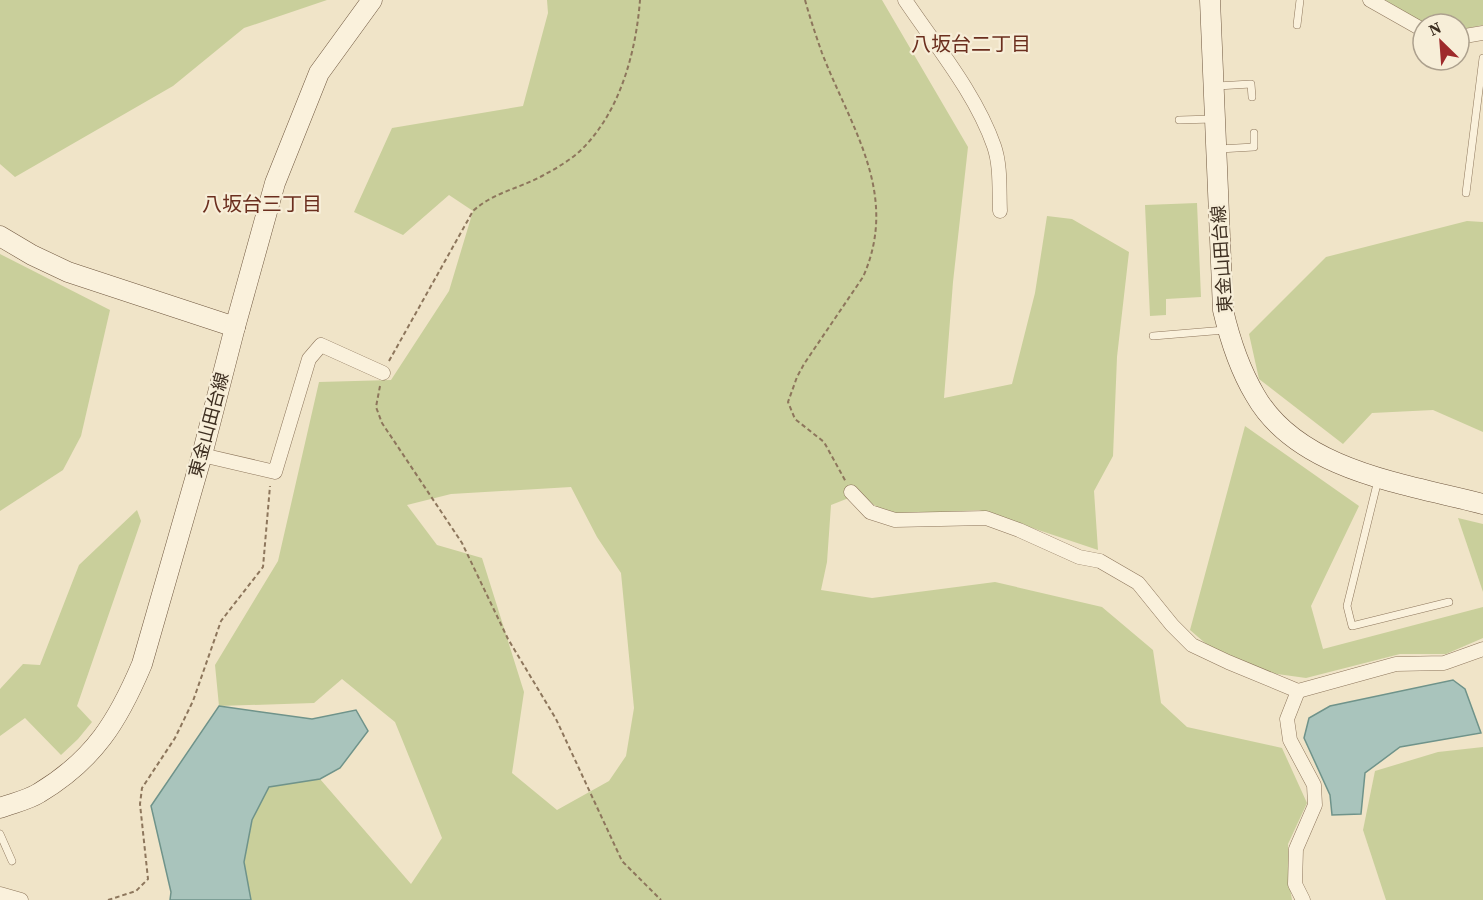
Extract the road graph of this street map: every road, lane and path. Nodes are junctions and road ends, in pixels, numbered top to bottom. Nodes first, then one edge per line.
1 (372, 0) edge
2 (640, 0) edge
3 (805, 0) edge
4 (905, 0) edge
5 (1210, 0) edge
6 (1300, 0) edge
7 (1370, 0) edge
8 (1411, 23) edge
9 (1297, 25) dead end
10 (1483, 58) edge
11 (1214, 86) junction
12 (1252, 97) dead end
13 (1215, 119) junction
14 (1179, 120) dead end
15 (1254, 133) dead end
16 (1216, 149) junction
17 (1466, 193) dead end
18 (1000, 211) dead end
19 (0, 236) edge
20 (235, 327) junction
21 (1228, 330) junction
22 (1153, 336) dead end
23 (383, 373) junction
24 (202, 455) junction
25 (275, 472) junction
26 (1378, 477) junction
27 (851, 492) joint
28 (1483, 504) edge
29 (1449, 602) dead end
30 (1483, 649) edge
31 (1298, 692) junction
32 (0, 808) edge
33 (0, 834) edge
34 (12, 861) dead end
35 (0, 894) edge
36 (21, 900) edge
37 (108, 900) edge
38 (661, 900) edge
39 (1303, 900) edge

1 - 20 main road, 東金山田台線
2 - 23 path
3 - 27 path
4 - 18 street
5 - 11 main road, 東金山田台線
6 - 9 lane
7 - 8 street
10 - 17 lane
11 - 12 lane
11 - 13 main road, 東金山田台線
13 - 14 lane
13 - 16 main road, 東金山田台線
15 - 16 lane
16 - 21 main road, 東金山田台線
19 - 20 main road
20 - 24 main road, 東金山田台線
21 - 22 lane
21 - 26 main road, 東金山田台線
23 - 25 street
23 - 38 path
24 - 25 street
24 - 32 main road, 東金山田台線
25 - 37 path
26 - 28 main road, 東金山田台線
26 - 29 lane
27 - 31 street
30 - 31 street
31 - 39 street
33 - 34 lane
35 - 36 street

